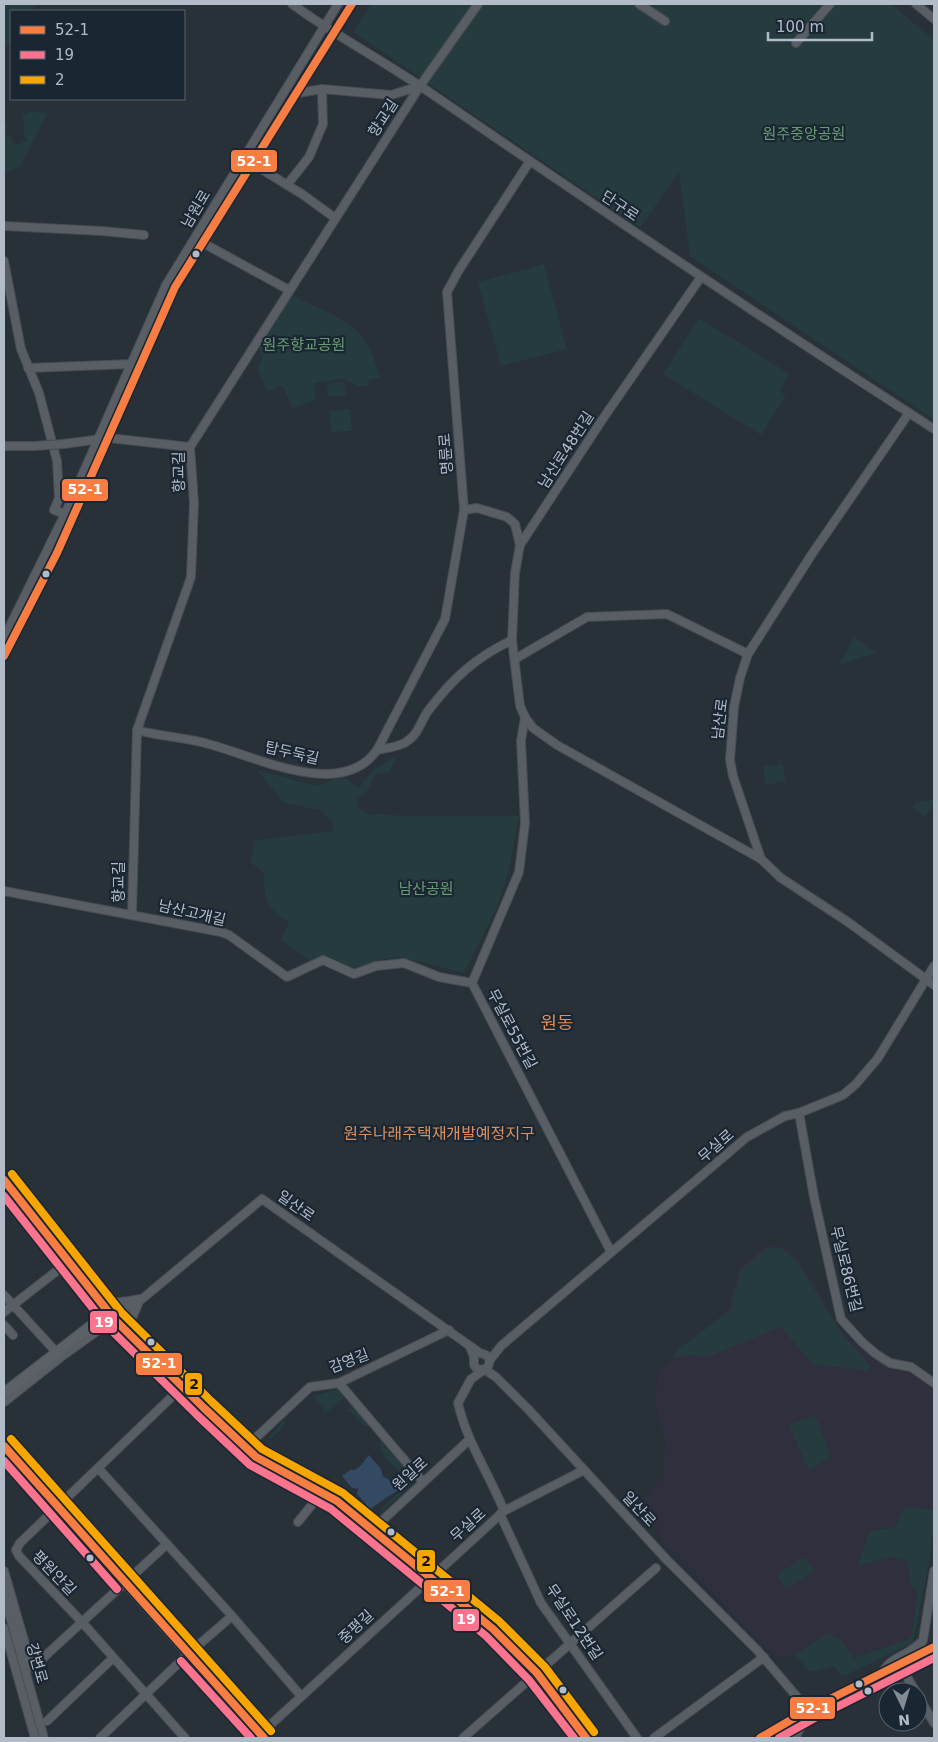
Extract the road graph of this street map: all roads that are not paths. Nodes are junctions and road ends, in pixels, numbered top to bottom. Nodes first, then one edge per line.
1 (292, 4) edge
2 (338, 4) edge
3 (352, 4) edge
4 (478, 4) edge
5 (639, 4) edge
6 (830, 4) edge
7 (916, 4) edge
8 (934, 18) edge
9 (666, 21) dead end
10 (323, 26) junction
11 (335, 34) junction
12 (796, 43) dead end
13 (420, 86) junction
14 (322, 88) junction
15 (298, 93) junction
16 (530, 161) junction
17 (253, 164) junction
18 (288, 184) junction
19 (335, 218) junction
20 (4, 226) edge
21 (144, 235) dead end
22 (203, 243) junction
23 (4, 260) edge
24 (701, 278) junction
25 (166, 285) junction
26 (175, 287) junction
27 (289, 290) junction
28 (131, 364) junction
29 (28, 368) junction
30 (909, 413) junction
31 (934, 429) edge
32 (109, 438) junction
33 (96, 439) junction
34 (4, 446) edge
35 (190, 447) junction
36 (464, 510) junction
37 (64, 514) junction
38 (520, 545) junction
39 (4, 638) edge
40 (512, 640) junction
41 (748, 654) junction
42 (4, 656) edge
43 (514, 659) junction
44 (525, 717) junction
45 (137, 730) junction
46 (377, 750) junction
47 (761, 859) junction
48 (4, 891) edge
49 (132, 914) junction
50 (934, 966) edge
51 (927, 979) junction
52 (472, 983) junction
53 (934, 985) edge
54 (799, 1113) junction
55 (4, 1180) edge
56 (611, 1252) junction
57 (67, 1263) junction
58 (93, 1294) junction
59 (4, 1295) edge
60 (142, 1299) junction
61 (14, 1306) junction
62 (4, 1312) edge
63 (114, 1319) junction
64 (4, 1325) edge
65 (449, 1330) junction
66 (13, 1335) dead end
67 (130, 1335) junction
68 (501, 1346) junction
69 (59, 1355) junction
70 (477, 1357) junction
71 (487, 1366) junction
72 (472, 1379) junction
73 (339, 1383) junction
74 (934, 1384) edge
75 (182, 1387) junction
76 (4, 1393) edge
77 (4, 1402) edge
78 (469, 1440) junction
79 (4, 1446) edge
80 (246, 1447) junction
81 (99, 1469) junction
82 (584, 1470) junction
83 (423, 1482) junction
84 (322, 1492) junction
85 (57, 1508) junction
86 (502, 1512) junction
87 (298, 1522) dead end
88 (372, 1530) junction
89 (167, 1544) junction
90 (656, 1568) dead end
91 (4, 1571) edge
92 (934, 1571) edge
93 (431, 1577) junction
94 (124, 1582) junction
95 (4, 1596) edge
96 (232, 1616) junction
97 (81, 1621) junction
98 (4, 1628) edge
99 (923, 1640) junction
100 (570, 1643) junction
101 (934, 1647) edge
102 (188, 1654) junction
103 (916, 1656) junction
104 (764, 1657) junction
105 (113, 1658) junction
106 (934, 1658) edge
107 (537, 1672) junction
108 (883, 1672) junction
109 (904, 1672) junction
110 (910, 1682) edge
111 (147, 1696) junction
112 (301, 1696) junction
113 (808, 1710) junction
114 (814, 1717) junction
115 (47, 1721) dead end
116 (804, 1722) junction
117 (788, 1735) edge
118 (181, 1737) edge
119 (261, 1737) edge
120 (35, 1738) edge
121 (44, 1738) edge
122 (100, 1738) edge
123 (463, 1738) edge
124 (586, 1738) edge
125 (638, 1738) edge
126 (654, 1738) edge
127 (760, 1738) edge
128 (774, 1738) edge
129 (794, 1738) edge

1 - 10 street, 단구로
2 - 10 street, 남원로
3 - 11 street, 남원로
4 - 13 street, 향교길
5 - 9 street
6 - 12 street
7 - 8 street
10 - 11 street, 단구로
10 - 25 street, 남원로
11 - 13 street, 단구로
11 - 15 street, 남원로
13 - 14 street
13 - 16 street, 단구로
13 - 19 street, 향교길
14 - 15 street
14 - 18 street
15 - 17 street, 남원로
16 - 24 street, 단구로
16 - 36 street, 명륜로
17 - 18 street
17 - 22 street, 남원로
18 - 19 street
19 - 27 street, 향교길
20 - 21 street
22 - 26 street, 남원로
22 - 27 street
23 - 29 street
24 - 30 street, 단구로
24 - 38 street, 남산로48번길
25 - 26 street
25 - 28 street, 남원로
26 - 32 street, 남원로
27 - 35 street, 향교길
28 - 29 street
28 - 33 street, 남원로
29 - 37 street
30 - 31 street, 단구로
30 - 41 street, 남산로
32 - 33 street
32 - 35 street
32 - 42 street, 남원로
33 - 34 street, bridge
33 - 37 street, 남원로
35 - 45 street, 향교길
36 - 38 street
36 - 46 street, 명륜로
37 - 39 street, 남원로
38 - 40 street, 남산로48번길
40 - 43 street, 남산로48번길
40 - 46 street, 탑두둑길
41 - 43 street
41 - 47 street, 남산로
43 - 44 street, 남산로48번길
44 - 47 street, 남산로48번길
44 - 52 street, 무실로55번길
45 - 46 street, 탑두둑길
45 - 49 street, 향교길
47 - 51 street, 남산로
48 - 49 street, 남산고개길
49 - 52 street, 남산고개길
50 - 51 street, 무실로
51 - 53 street, 남산로
51 - 54 street, 무실로
52 - 56 street, 무실로55번길
54 - 56 street, 무실로
54 - 74 street, 무실로86번길
55 - 57 street
56 - 68 street, 무실로
57 - 58 street
57 - 61 street
58 - 60 street
58 - 63 street
59 - 61 street
60 - 63 street, 일산로
60 - 65 street, 일산로
60 - 67 street
61 - 62 street
61 - 69 street
63 - 67 main road
63 - 69 main road
64 - 66 street
65 - 70 street, 일산로
65 - 73 street, 감영길
67 - 75 main road
68 - 70 street
68 - 71 street
69 - 76 main road
69 - 77 street
70 - 71 street
70 - 71 street
70 - 72 street
71 - 72 street
71 - 82 street, 일산로
72 - 78 street, 무실로
73 - 80 street, 감영길
73 - 83 street
75 - 80 main road
75 - 81 street
78 - 83 street, 원일로
78 - 86 street, 무실로
79 - 85 main road
80 - 84 main road
81 - 85 street
81 - 89 street
82 - 86 street
82 - 104 street, 일산로
83 - 88 street, 원일로
84 - 87 street
84 - 88 main road
85 - 94 main road
85 - 97 street, 평원안길
86 - 93 street, 무실로
86 - 100 street, 무실로12번길
88 - 93 main road
89 - 94 street
89 - 96 street
90 - 100 street
91 - 97 street
92 - 99 street
93 - 107 main road
93 - 112 street, 중평길
94 - 97 street
94 - 102 main road
95 - 121 street, 강변로
96 - 102 street
96 - 112 street
97 - 105 street, 평원안길
98 - 120 street, 강변로
99 - 103 street
99 - 108 street
100 - 107 street
100 - 125 street, 무실로12번길
101 - 103 street
102 - 111 street
102 - 119 main road
103 - 108 street
103 - 109 street
104 - 113 street, 일산로
104 - 126 street
105 - 111 street, 평원안길
105 - 115 street
106 - 109 street
107 - 123 street
107 - 124 main road
108 - 113 street
109 - 110 street
109 - 114 street
111 - 118 street, 평원안길
111 - 122 street
112 - 119 street, 중평길
113 - 114 street, 일산로
113 - 127 street
114 - 116 street
116 - 117 street
116 - 129 street
117 - 128 street

